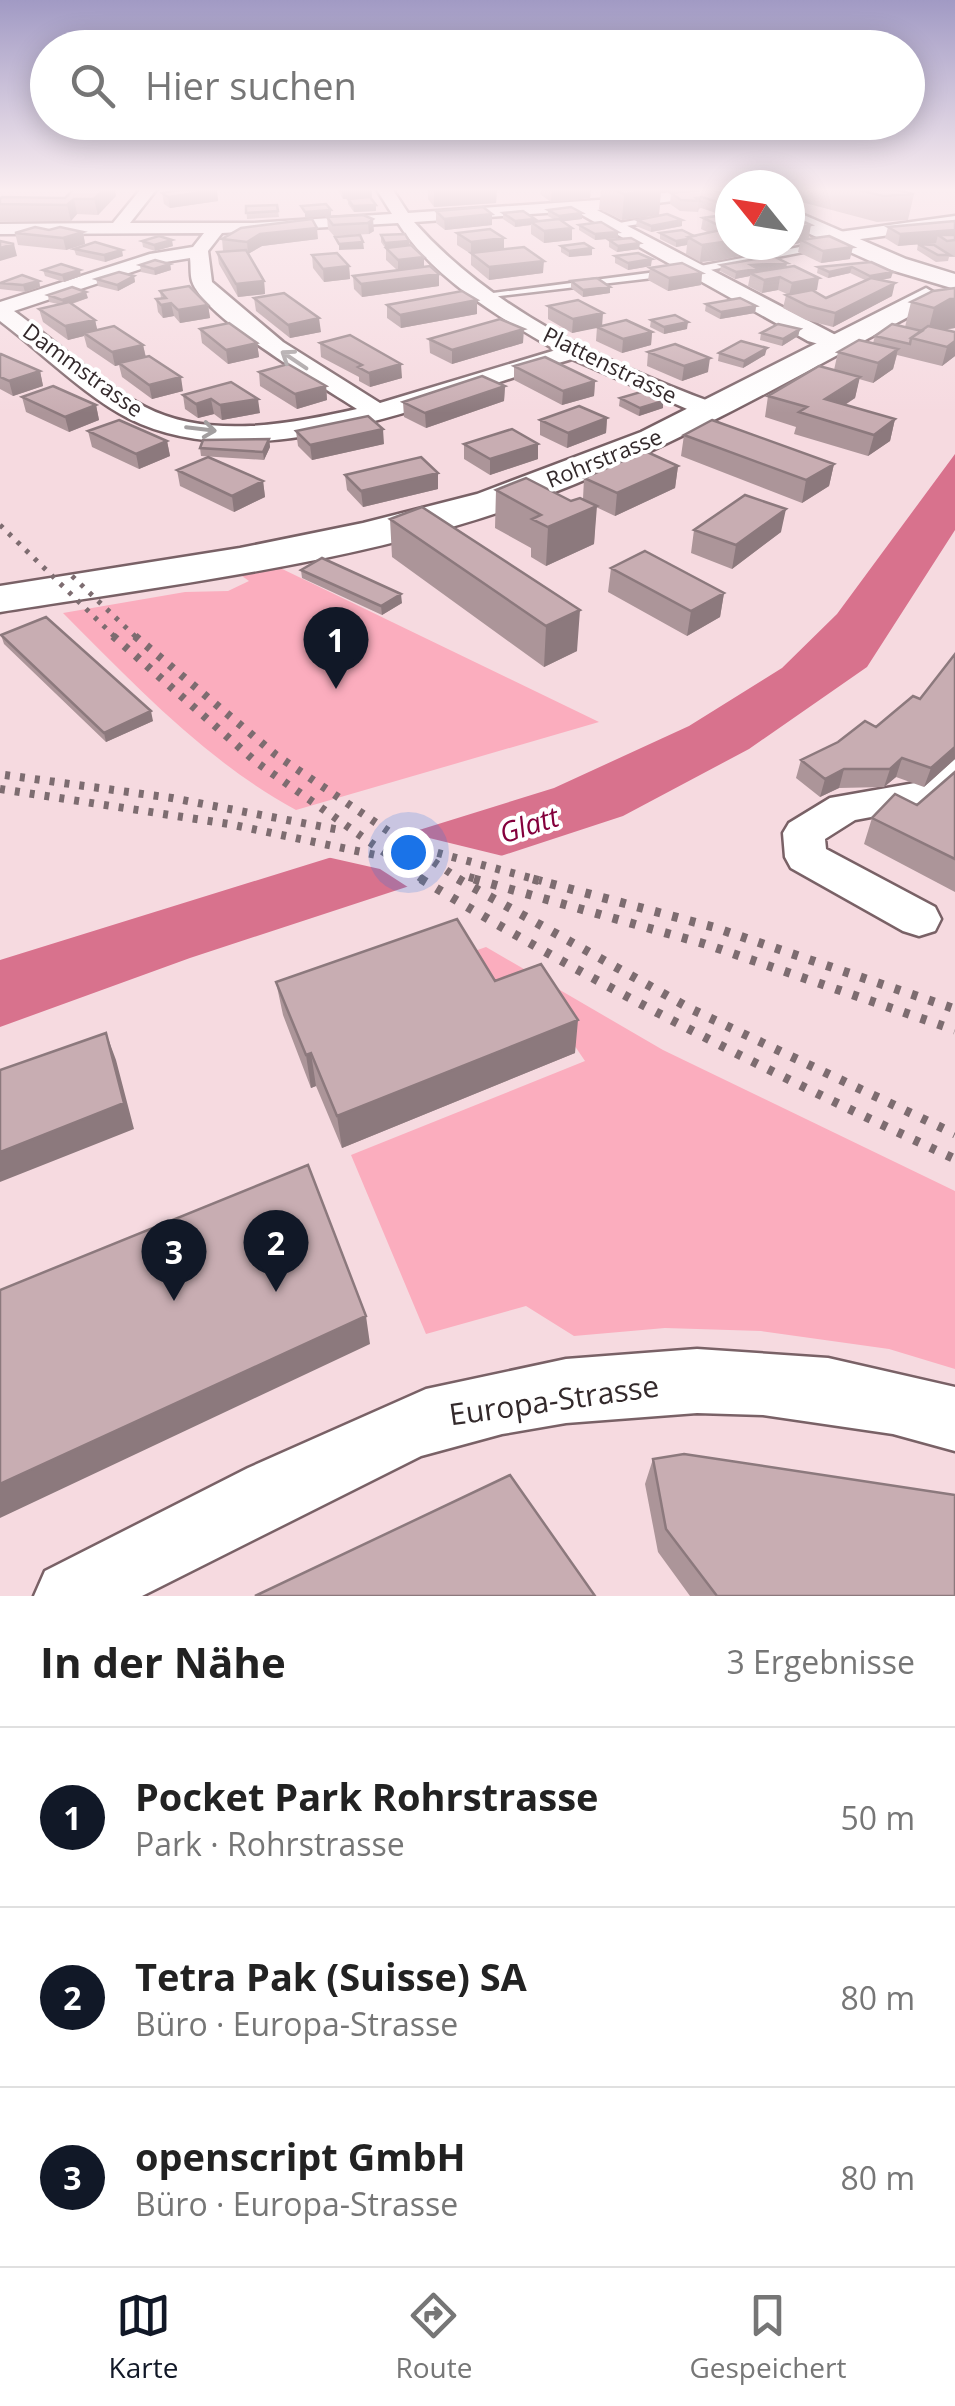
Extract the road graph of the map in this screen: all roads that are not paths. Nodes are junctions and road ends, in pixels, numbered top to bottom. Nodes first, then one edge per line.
1 (137, 264) edge
2 (200, 264) edge
3 (445, 264) edge
4 (685, 264) edge
5 (722, 264) edge
6 (899, 264) edge
7 (695, 270) junction
8 (483, 295) junction
9 (936, 296) edge
10 (0, 310) edge
11 (840, 343) junction
12 (576, 352) junction
13 (710, 410) junction
14 (377, 411) junction
15 (0, 599) edge
16 (955, 772) edge
17 (919, 918) dead end
18 (955, 1419) edge
19 (70, 1596) edge

1 - 10 street, Dammstrasse
14 -> 2 street
3 - 8 street, Plattenstrasse
4 - 7 street
5 - 7 lane
6 - 9 main road
7 - 8 lane
7 - 11 street
8 - 12 street, Plattenstrasse
9 - 11 main road, Rohrstrasse
10 -> 14 street, Dammstrasse
11 - 13 main road, Rohrstrasse
12 - 13 street, Plattenstrasse
12 - 14 street, Dammstrasse
13 - 15 main road, Rohrstrasse
16 - 17 street
18 - 19 street, Europa-Strasse

